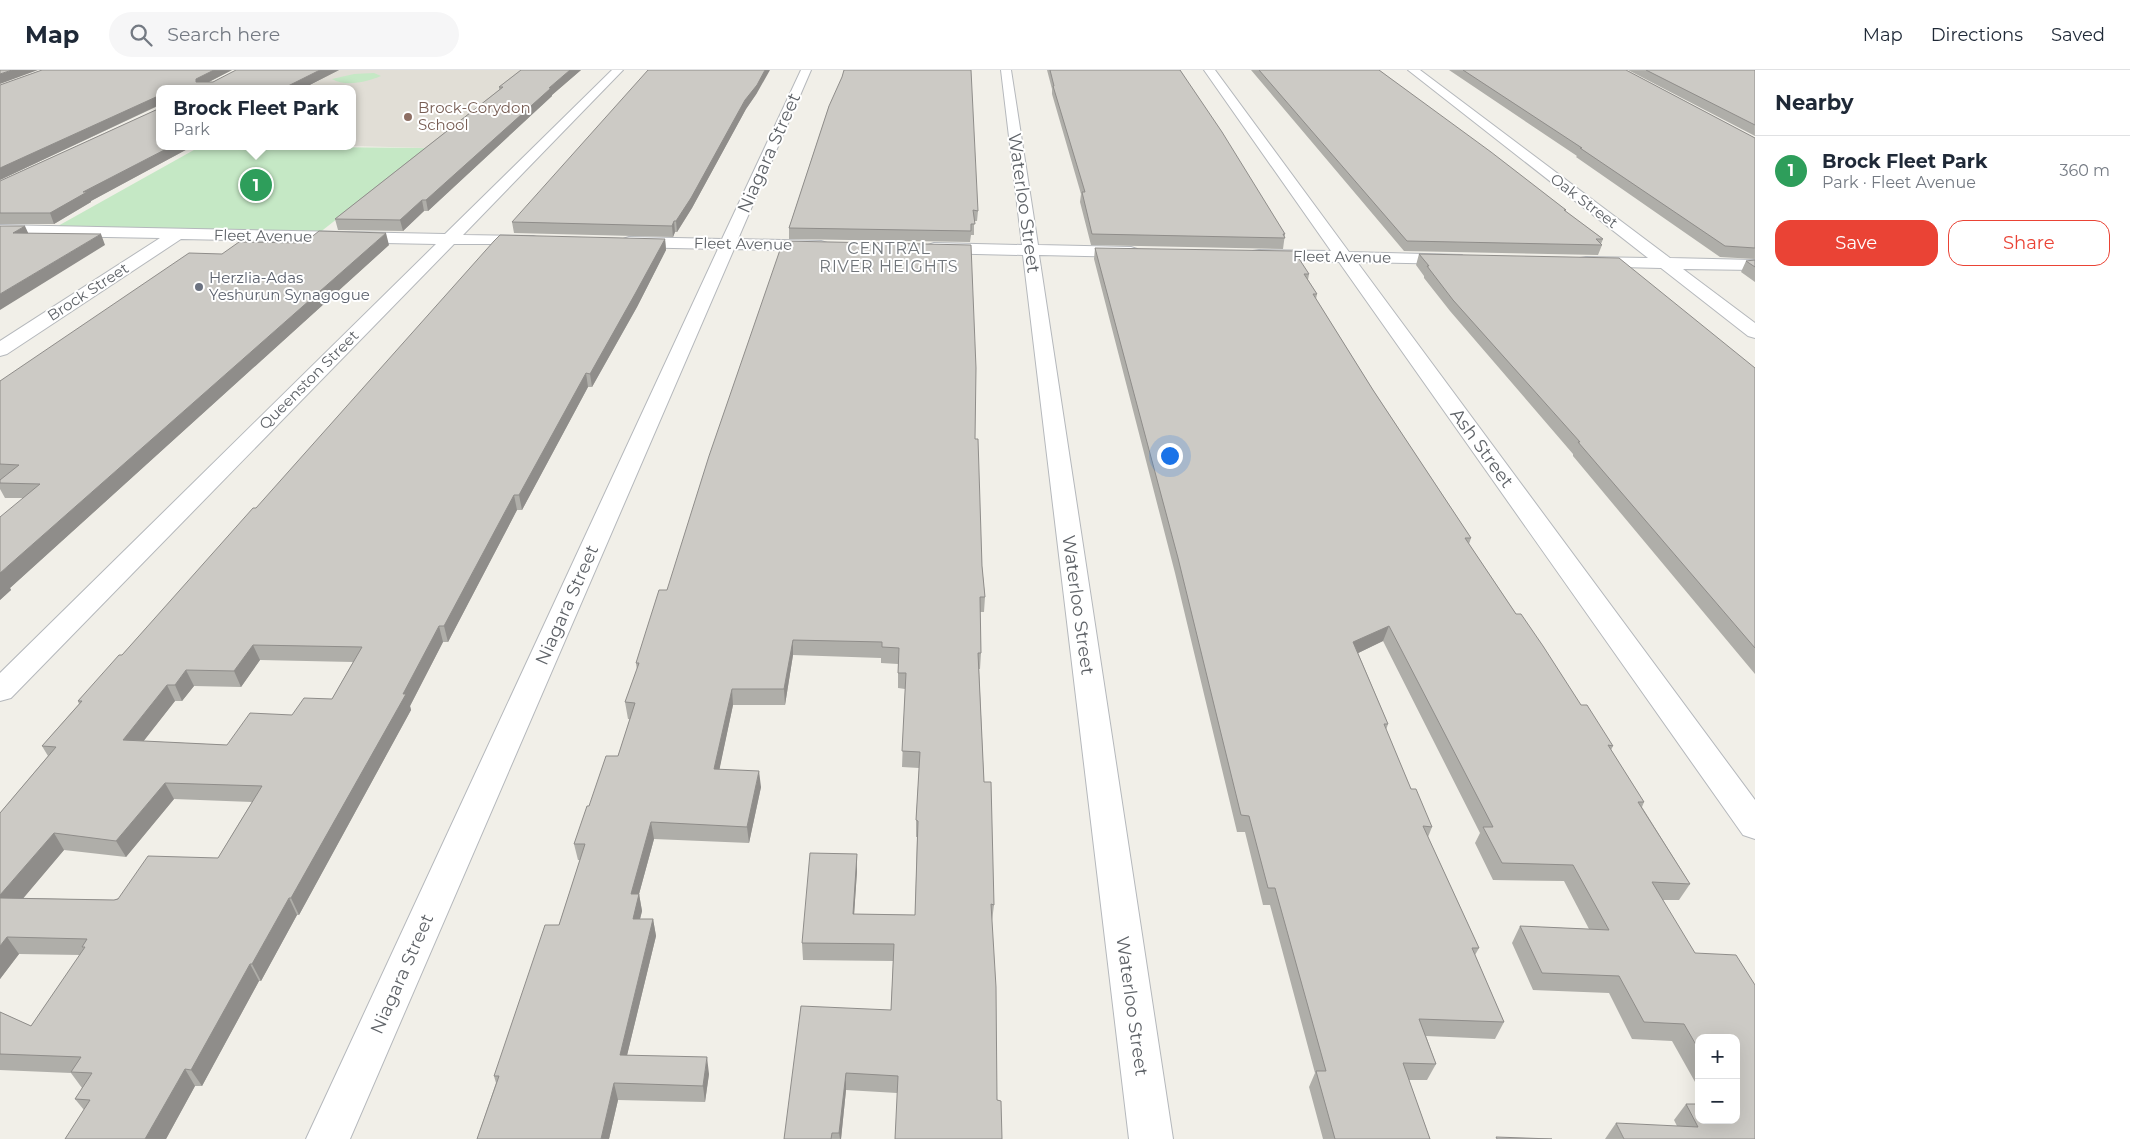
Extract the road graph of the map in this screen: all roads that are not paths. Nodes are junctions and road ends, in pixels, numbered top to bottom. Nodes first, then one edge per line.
1 (618, 70) edge
2 (806, 70) edge
3 (1006, 70) edge
4 (1209, 70) edge
5 (1413, 70) edge
6 (0, 230) edge
7 (177, 234) junction
8 (449, 239) junction
9 (554, 241) edge
10 (611, 242) edge
11 (729, 244) junction
12 (835, 246) edge
13 (921, 248) edge
14 (1030, 250) junction
15 (1146, 253) edge
16 (1241, 254) edge
17 (1344, 257) junction
18 (1468, 259) edge
19 (1571, 262) edge
20 (1666, 264) junction
21 (1755, 265) edge
22 (1755, 332) edge
23 (0, 350) edge
24 (0, 691) edge
25 (1755, 826) edge
26 (328, 1139) edge
27 (1150, 1139) edge

1 - 8 street, Queenston Street
2 - 11 street, Niagara Street
3 - 14 street, Waterloo Street
4 - 17 street, Ash Street
5 - 20 street, Oak Street
6 - 7 street, Fleet Avenue
7 - 8 street, Fleet Avenue
7 - 23 street, Brock Street
8 - 9 street, Fleet Avenue
8 - 24 street, Queenston Street
10 - 11 street, Fleet Avenue
11 - 12 street, Fleet Avenue
11 - 26 street, Niagara Street
13 - 14 street
14 - 15 street
14 - 27 street, Waterloo Street
16 - 17 street, Fleet Avenue
17 - 18 street, Fleet Avenue
17 - 25 street, Ash Street
19 - 20 street
20 - 21 street
20 - 22 street, Oak Street

